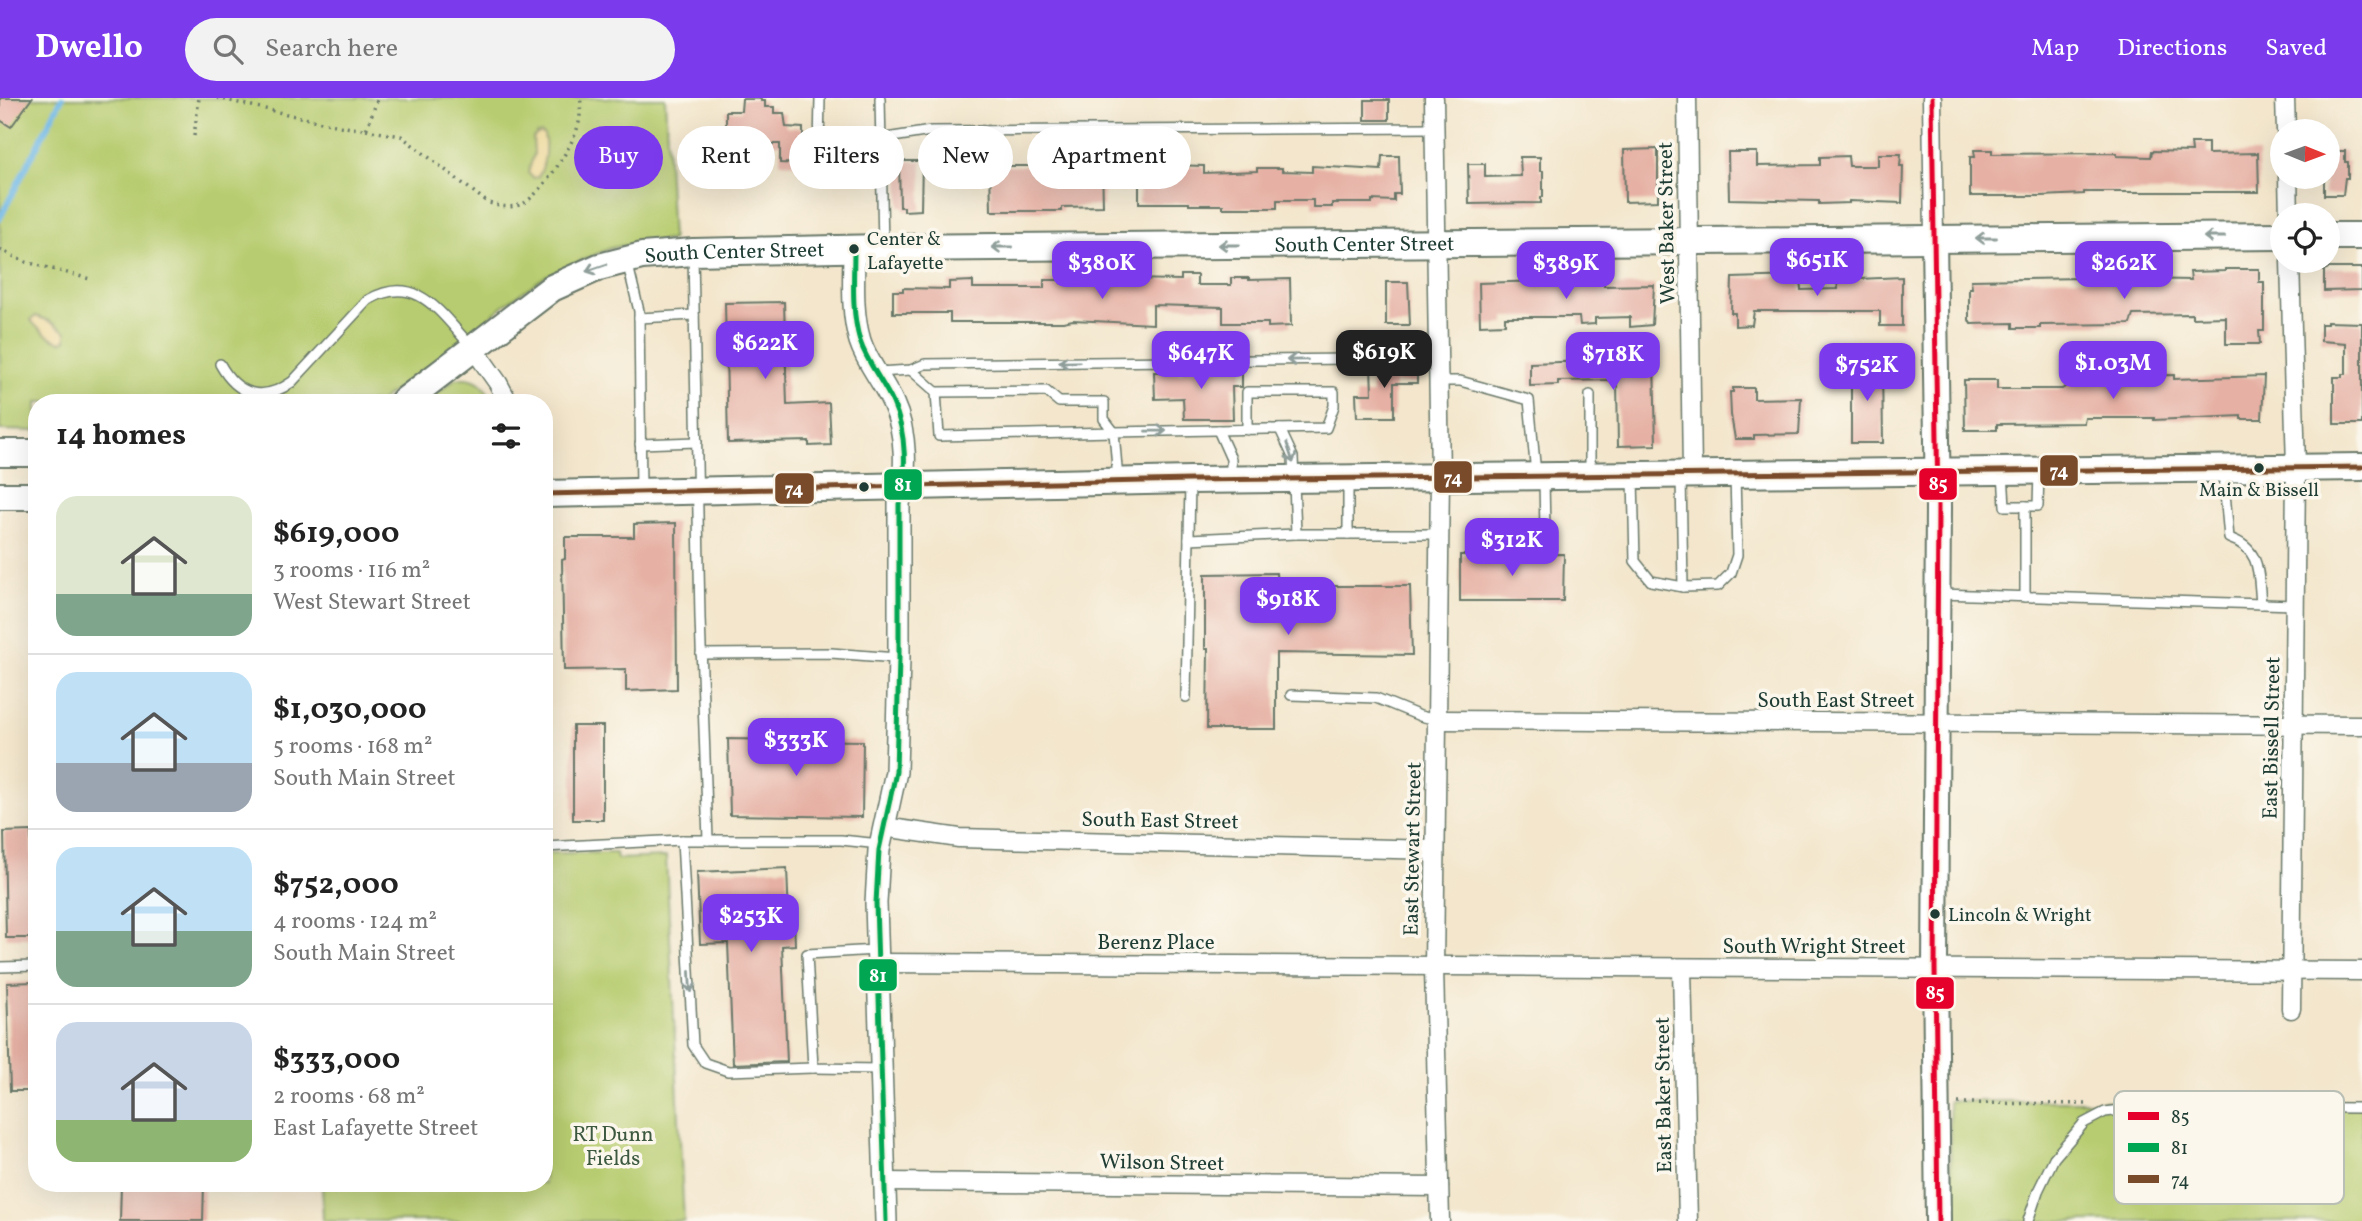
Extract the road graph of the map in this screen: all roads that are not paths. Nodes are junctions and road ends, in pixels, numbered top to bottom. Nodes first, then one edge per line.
1 (820, 98) edge
2 (880, 98) edge
3 (1434, 98) edge
4 (1687, 98) edge
5 (1933, 98) edge
6 (2285, 98) edge
7 (2286, 119) edge
8 (819, 126) edge
9 (880, 126) edge
10 (1434, 128) junction
11 (904, 135) edge
12 (881, 189) edge
13 (2270, 236) edge
14 (2340, 236) edge
15 (2362, 236) edge
16 (1934, 239) junction
17 (1437, 243) junction
18 (1689, 243) junction
19 (883, 248) junction
20 (854, 249) junction
21 (692, 252) junction
22 (627, 259) junction
23 (2290, 273) edge
24 (694, 315) junction
25 (639, 318) junction
26 (474, 349) junction
27 (1438, 358) junction
28 (220, 363) dead end
29 (911, 370) junction
30 (875, 373) junction
31 (1439, 381) junction
32 (936, 392) junction
33 (259, 394) edge
34 (268, 394) edge
35 (414, 394) edge
36 (504, 394) edge
37 (1590, 395) dead end
38 (1280, 429) junction
39 (1218, 430) junction
40 (1247, 430) junction
41 (1114, 432) junction
42 (697, 442) junction
43 (640, 444) junction
44 (0, 453) edge
45 (28, 453) edge
46 (2296, 467) junction
47 (2362, 467) edge
48 (2223, 468) junction
49 (2003, 470) junction
50 (2039, 470) junction
51 (1937, 471) junction
52 (1735, 473) junction
53 (1633, 474) junction
54 (1686, 474) junction
55 (1590, 475) junction
56 (1540, 476) junction
57 (1440, 477) junction
58 (1348, 478) junction
59 (1294, 479) junction
60 (1191, 480) junction
61 (1231, 480) junction
62 (1118, 482) junction
63 (904, 486) junction
64 (641, 491) junction
65 (698, 491) junction
66 (553, 494) edge
67 (0, 496) edge
68 (28, 496) edge
69 (2025, 506) junction
70 (1545, 533) dead end
71 (1296, 534) junction
72 (1348, 534) junction
73 (1440, 534) junction
74 (1189, 539) junction
75 (1683, 587) junction
76 (1938, 594) junction
77 (2025, 597) junction
78 (2261, 604) junction
79 (2295, 605) junction
80 (701, 653) junction
81 (899, 659) junction
82 (1291, 695) dead end
83 (1186, 697) dead end
84 (1437, 720) junction
85 (1937, 724) junction
86 (2293, 724) junction
87 (2362, 724) edge
88 (882, 836) junction
89 (682, 840) junction
90 (708, 840) junction
91 (553, 847) edge
92 (1435, 850) junction
93 (877, 956) junction
94 (28, 966) edge
95 (0, 967) edge
96 (1434, 967) junction
97 (1935, 968) junction
98 (1682, 969) junction
99 (2291, 970) junction
100 (2362, 971) edge
101 (2291, 1009) dead end
102 (813, 1069) junction
103 (880, 1069) junction
104 (2344, 1108) edge
105 (2362, 1108) edge
106 (2114, 1111) edge
107 (884, 1182) junction
108 (1439, 1187) junction
109 (886, 1221) edge
110 (1440, 1221) edge
111 (1688, 1221) edge
112 (1938, 1221) edge
113 (2028, 1221) edge

1 - 8 lane
2 - 9 lane
3 - 10 street, East Stewart Street
4 - 18 street, West Baker Street
5 - 16 street
6 - 7 street
10 - 11 lane
10 - 17 street, East Stewart Street
12 - 19 lane
13 -> 16 main road, South Center Street
14 - 15 main road
16 - 18 main road, South Center Street
16 - 51 main road
17 - 18 main road, South Center Street
17 -> 19 main road, South Center Street
17 - 27 street, East Stewart Street
18 - 54 street, West Baker Street
19 - 20 main road, South Center Street
20 - 21 main road, South Center Street
20 - 30 street
21 - 22 main road, South Center Street
21 - 24 lane
22 - 25 lane
22 -> 26 main road, South Center Street
23 - 46 street, East Bissell Street
24 - 25 lane
24 - 42 lane
25 - 43 lane
26 - 34 lane
26 - 35 main road, South Center Street
26 - 36 street
27 -> 29 lane
27 - 31 street, East Stewart Street
28 - 33 lane
29 - 30 lane
29 - 32 lane
30 - 63 street
31 - 56 lane
31 - 57 street, East Stewart Street
32 - 41 lane
32 - 41 lane
37 - 55 lane
38 - 40 lane
38 - 40 lane
38 -> 59 lane
39 - 40 lane
41 -> 39 lane
39 - 61 lane
41 - 62 lane
42 - 43 lane
42 - 65 lane
43 - 64 lane
44 - 45 main road
46 - 47 main road
46 - 48 main road
46 - 79 street, East Bissell Street
48 - 50 main road
48 - 78 lane
49 - 50 main road
49 - 51 main road
49 - 69 lane
50 - 69 lane
51 - 52 main road
51 - 76 main road
52 - 54 main road
52 - 75 lane
53 - 54 main road
53 - 55 main road
53 - 75 lane
54 - 75 lane
55 - 56 main road
56 - 57 main road
56 - 70 lane
57 - 58 main road
57 - 73 street, East Stewart Street
58 - 59 main road
58 - 72 lane
59 - 61 main road
59 - 71 lane
60 - 61 main road
60 - 62 main road
60 - 74 lane
62 - 63 main road
63 - 65 main road
63 - 81 street
64 - 65 main road
64 - 66 main road
65 - 80 lane
67 - 68 main road
69 - 77 lane
71 - 72 lane
71 - 74 lane
72 - 73 lane
73 - 84 street, East Stewart Street
74 - 83 lane
76 - 77 lane
76 - 85 main road
77 - 78 lane
78 - 79 lane
79 - 86 street, East Bissell Street
80 - 81 lane
80 - 90 lane
81 - 88 street
82 - 84 lane
84 - 85 street, South East Street
84 - 92 street, East Stewart Street
85 - 86 street, South East Street
85 - 97 main road
86 - 87 street, South East Street
86 - 99 street, East Bissell Street
88 - 90 lane
88 - 92 street, South East Street
88 - 93 street
89 - 90 lane
89 - 91 lane
89 -> 102 lane
92 - 96 street, East Stewart Street
93 - 96 street, Berenz Place
93 - 102 lane
93 - 103 street
94 - 95 lane
96 - 98 street, South Wright Street
96 - 108 street, East Stewart Street
97 - 98 street, South Wright Street
97 - 99 street, South Wright Street
97 - 112 main road
98 - 111 street, East Baker Street
99 - 100 street, South Wright Street
99 - 101 street, East Bissell Street
102 - 103 lane
103 - 107 street
104 - 105 lane
106 - 113 lane
107 - 108 street, Wilson Street
107 - 109 street
108 - 110 street, East Stewart Street

